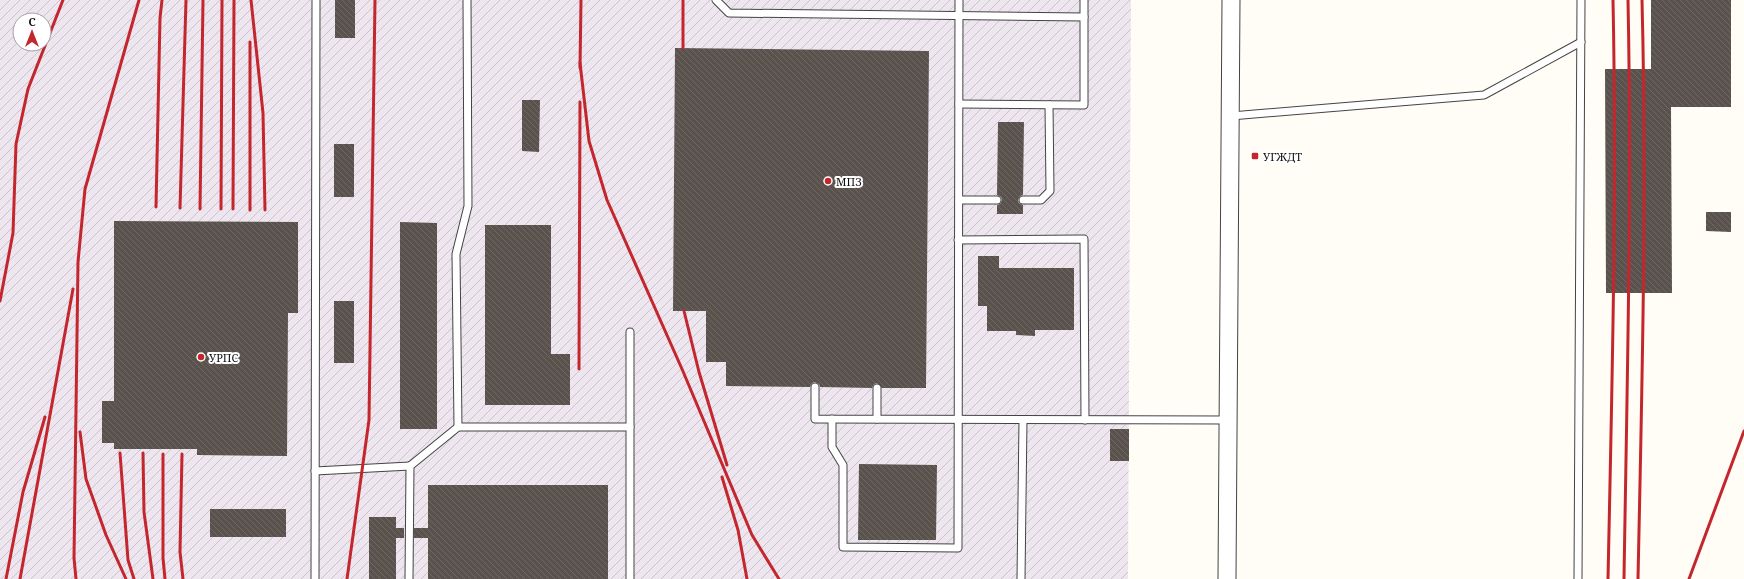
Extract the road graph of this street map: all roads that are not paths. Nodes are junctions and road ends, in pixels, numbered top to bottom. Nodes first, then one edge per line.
1 (316, 0) edge
2 (467, 0) edge
3 (716, 0) edge
4 (959, 0) edge
5 (1084, 0) edge
6 (1231, 0) edge
7 (1581, 0) edge
8 (959, 16) junction
9 (1084, 17) junction
10 (1580, 42) junction
11 (959, 104) junction
12 (1049, 105) junction
13 (1231, 116) junction
14 (959, 200) junction
15 (997, 200) dead end
16 (1023, 200) dead end
17 (958, 240) junction
18 (630, 332) dead end
19 (815, 387) dead end
20 (878, 388) dead end
21 (832, 419) junction
22 (878, 419) junction
23 (958, 420) junction
24 (1023, 420) junction
25 (1085, 420) junction
26 (1228, 420) junction
27 (458, 427) junction
28 (630, 427) junction
29 (410, 466) junction
30 (315, 471) junction
31 (315, 579) edge
32 (409, 579) edge
33 (630, 579) edge
34 (1021, 579) edge
35 (1227, 579) edge
36 (1578, 579) edge

1 - 30 lane
2 - 27 lane
3 - 8 lane
4 - 8 lane
5 - 9 lane
6 - 13 street
7 - 10 lane
8 - 9 lane
8 - 11 lane
9 - 12 lane
10 - 13 lane
10 - 36 lane
11 - 12 lane
11 - 14 lane
12 - 16 lane
13 - 26 street
14 - 15 lane
14 - 17 lane
17 - 23 lane
17 - 25 lane
18 - 28 lane
19 - 21 lane
20 - 22 lane
21 - 22 lane
21 - 23 lane
22 - 23 lane
23 - 24 lane
24 - 25 lane
24 - 34 lane
25 - 26 lane
26 - 35 street
27 - 28 lane
27 - 29 lane
28 - 33 lane
29 - 30 lane
29 - 32 lane
30 - 31 lane

